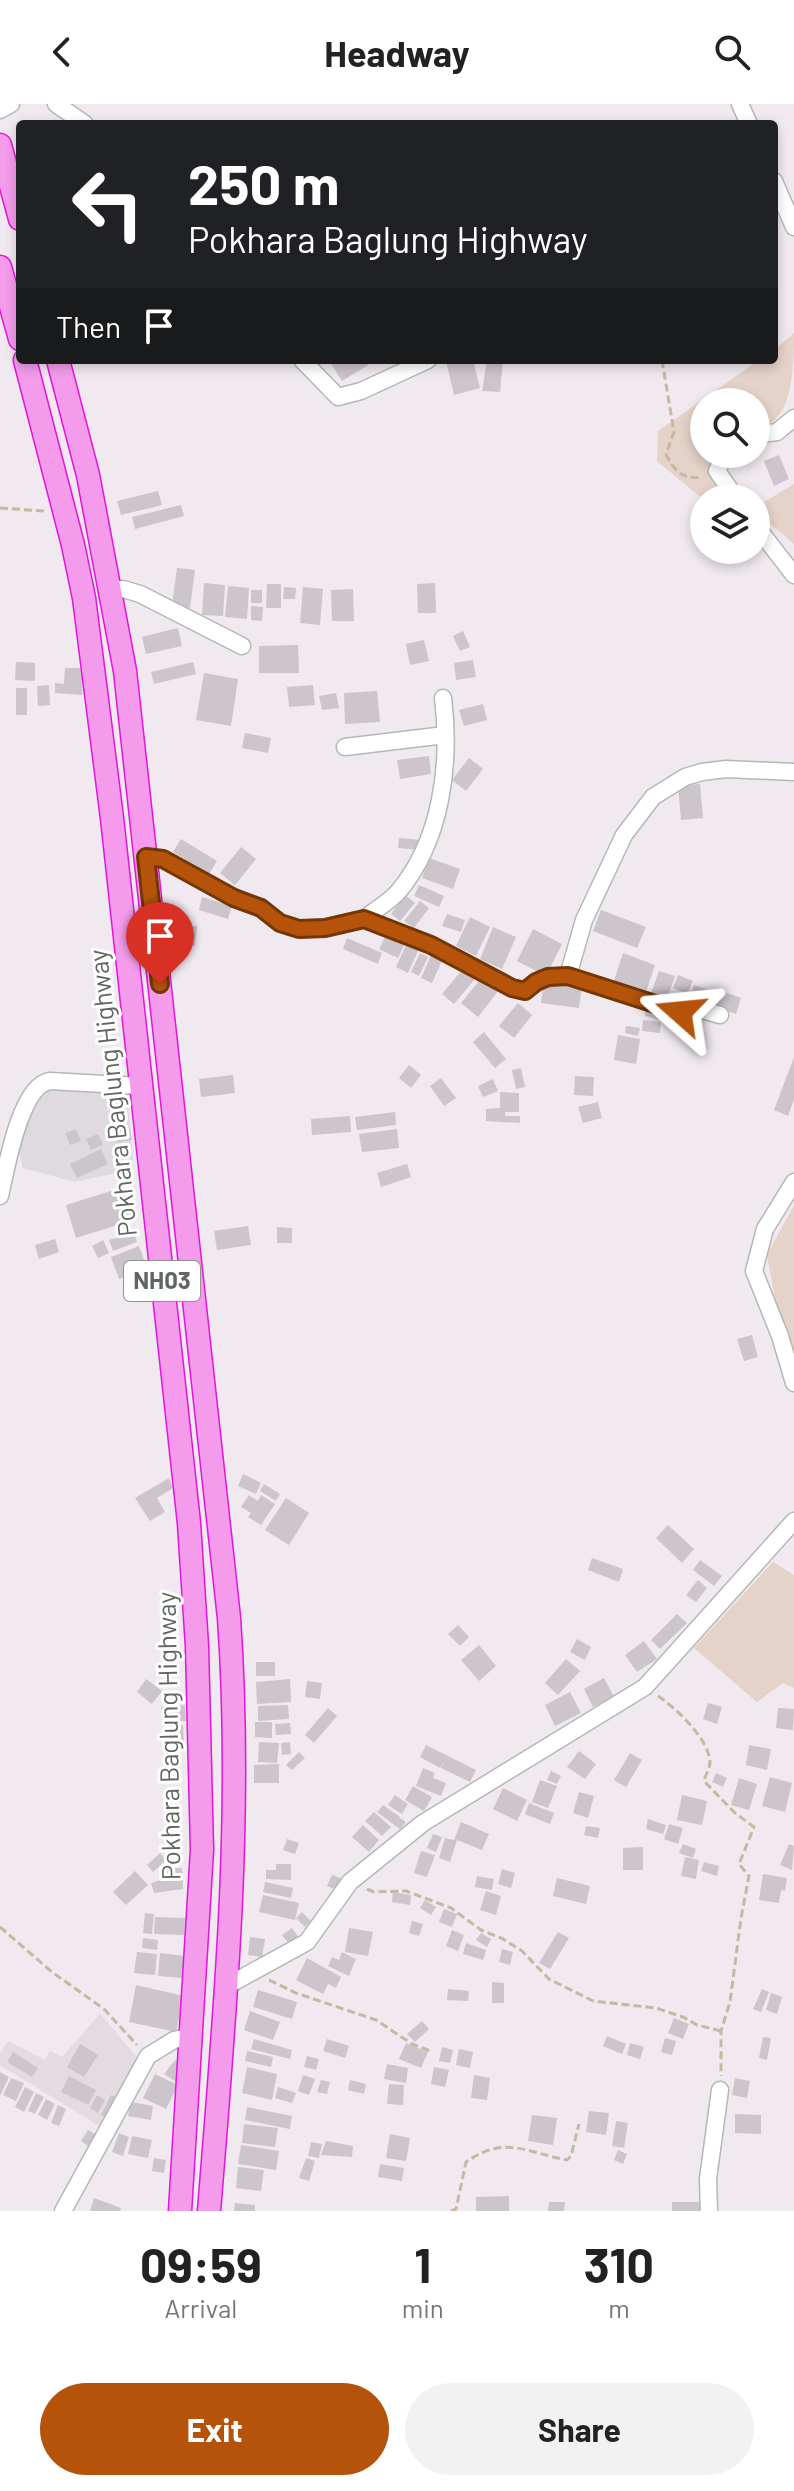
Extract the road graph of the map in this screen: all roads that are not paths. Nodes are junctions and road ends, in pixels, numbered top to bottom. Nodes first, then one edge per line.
1 (11, 104) edge
2 (56, 104) edge
3 (0, 110) edge
4 (79, 120) edge
5 (0, 145) edge
6 (778, 190) edge
7 (16, 204) edge
8 (794, 227) edge
9 (0, 267) edge
10 (16, 325) edge
11 (26, 364) edge
12 (59, 364) edge
13 (306, 364) edge
14 (419, 364) edge
15 (794, 418) edge
16 (770, 433) edge
17 (770, 544) edge
18 (794, 575) edge
19 (111, 590) junction
20 (242, 646) dead end
21 (443, 698) dead end
22 (445, 735) junction
23 (345, 747) dead end
24 (794, 772) edge
25 (146, 857) junction
26 (364, 919) junction
27 (568, 976) junction
28 (720, 1015) dead end
29 (140, 1086) junction
30 (794, 1182) edge
31 (0, 1196) edge
32 (794, 1383) edge
33 (794, 1521) edge
34 (225, 1987) junction
35 (192, 2036) junction
36 (720, 2090) road end
37 (63, 2211) edge
38 (180, 2211) edge
39 (209, 2211) edge
40 (709, 2211) edge

1 - 3 street
2 - 4 street
5 - 7 highway
6 - 8 street
9 - 10 highway
11 - 29 highway, Pokhara Baglung Highway / NH03
12 - 19 highway
13 - 14 street
15 - 16 street
17 - 18 street
19 - 20 street
19 - 25 highway
21 - 22 street
22 - 23 street
22 - 26 street
24 - 27 street
25 - 26 street
25 - 34 highway
26 - 27 street
27 - 28 street
29 - 31 street
29 - 35 highway, Pokhara Baglung Highway / NH03
30 - 32 street
33 - 34 street
34 - 39 highway
35 - 37 street
35 - 38 highway, Pokhara Baglung Highway / NH03
36 - 40 street

